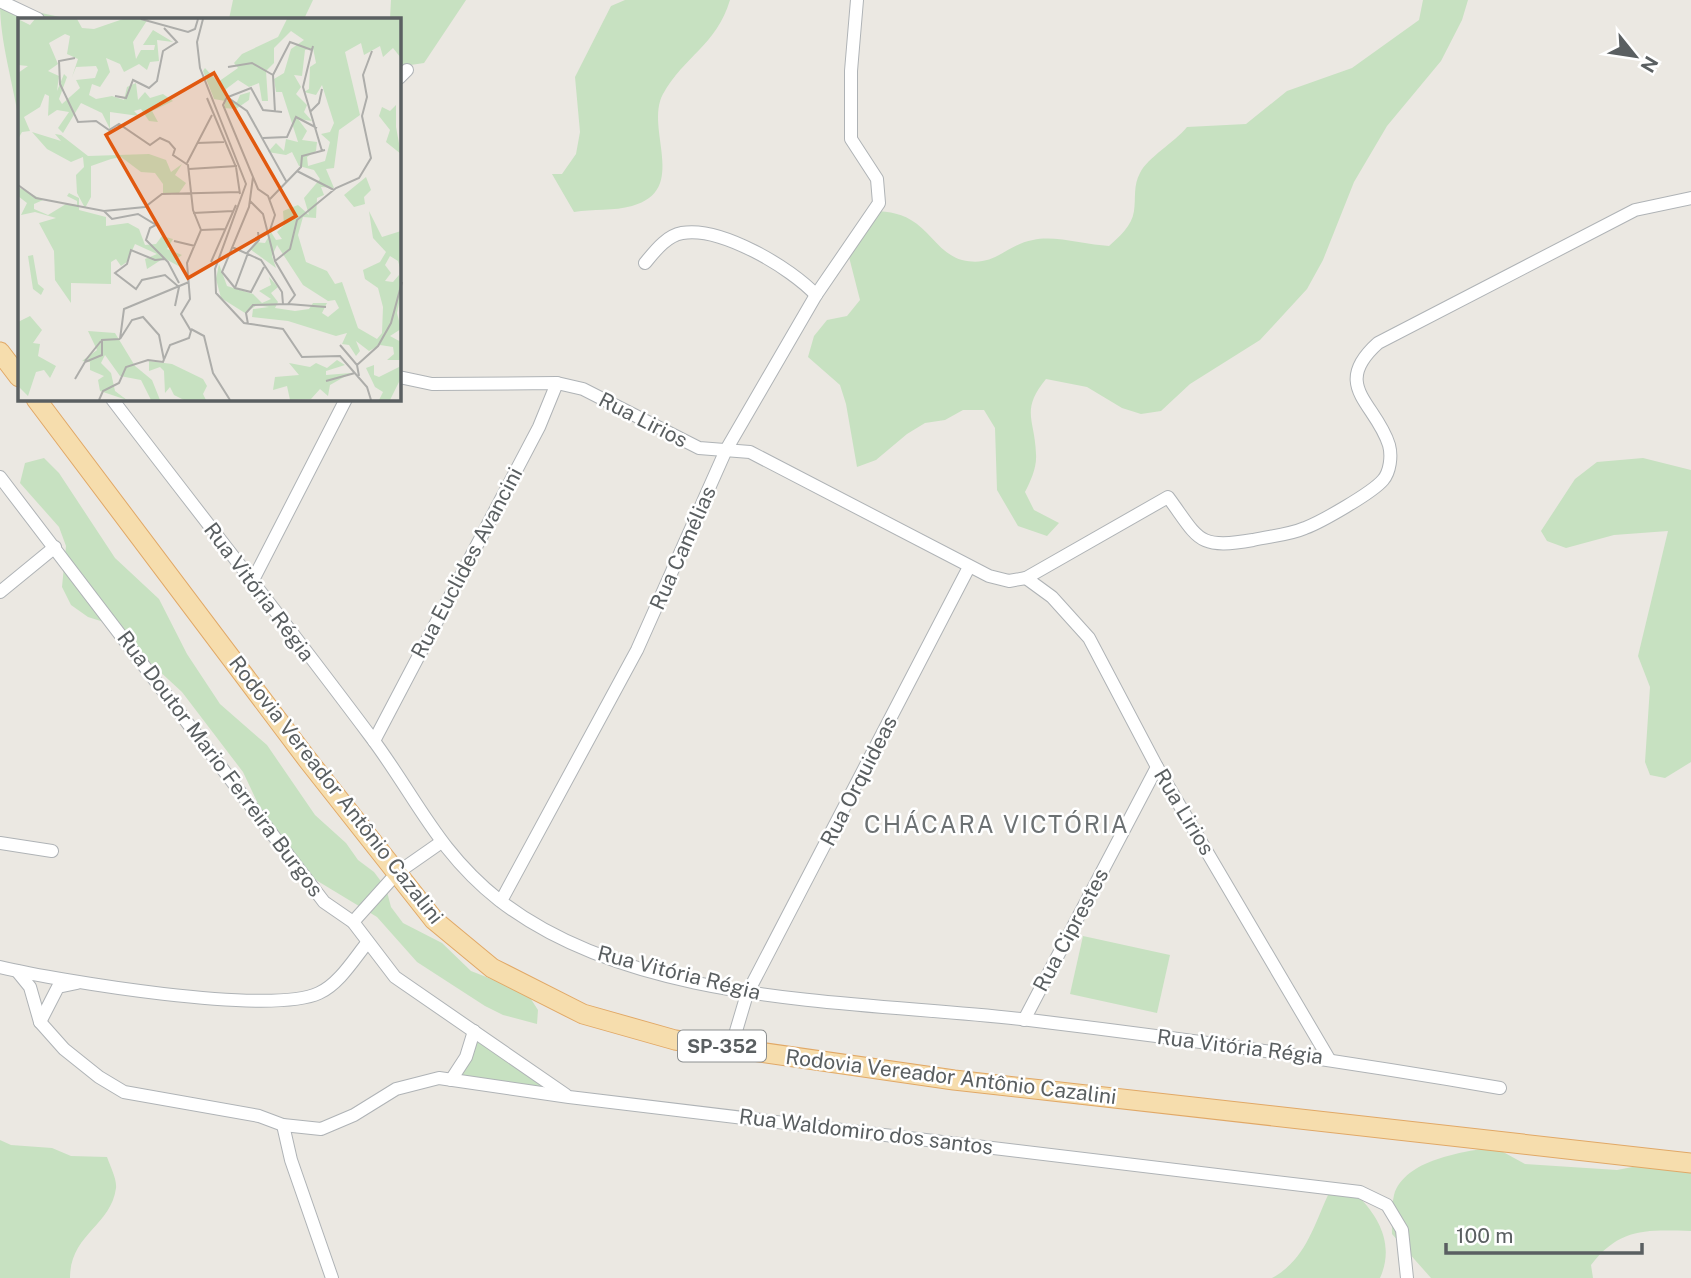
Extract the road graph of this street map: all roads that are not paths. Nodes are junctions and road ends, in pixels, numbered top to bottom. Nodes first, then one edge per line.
1 (857, 0) edge
2 (0, 1) edge
3 (36, 18) edge
4 (1691, 198) edge
5 (645, 263) dead end
6 (816, 295) junction
7 (0, 352) edge
8 (18, 376) edge
9 (401, 377) edge
10 (556, 383) junction
11 (38, 401) edge
12 (114, 401) edge
13 (345, 401) edge
14 (726, 450) junction
15 (0, 477) edge
16 (55, 547) junction
17 (969, 567) junction
18 (1026, 578) junction
19 (252, 582) junction
20 (0, 592) edge
21 (374, 741) junction
22 (1157, 767) junction
23 (0, 843) edge
24 (440, 843) junction
25 (52, 851) dead end
26 (397, 873) junction
27 (501, 901) junction
28 (354, 922) junction
29 (367, 943) junction
30 (0, 967) edge
31 (17, 971) junction
32 (84, 981) junction
33 (747, 994) junction
34 (1024, 1020) junction
35 (40, 1022) junction
36 (474, 1031) junction
37 (732, 1048) junction
38 (1329, 1059) junction
39 (451, 1080) junction
40 (1500, 1088) dead end
41 (569, 1097) junction
42 (283, 1125) junction
43 (1691, 1163) edge
44 (1408, 1275) edge
45 (332, 1278) edge
46 (1394, 1278) edge

1 - 6 street, Rua Camélias
2 - 3 street
4 - 18 street
5 - 6 street
6 - 14 street, Rua Camélias
7 - 8 main road
9 - 10 street, Rua Lirios
10 - 14 street, Rua Lirios
10 - 21 street, Rua Euclides Avancini
11 - 26 main road, Rodovia Vereador Antônio Cazalini / SP-352
12 - 19 street, Rua Vitória Régia
13 - 19 street
14 - 17 street, Rua Lirios
14 - 27 street, Rua Camélias
15 - 16 street, Rua Doutor Mario Ferreira Burgos
16 - 20 street
16 - 28 street, Rua Doutor Mario Ferreira Burgos
17 - 18 street, Rua Lirios
17 - 33 street, Rua Orquideas
18 - 22 street, Rua Lirios
19 - 21 street, Rua Vitória Régia
21 - 24 street, Rua Vitória Régia
22 - 34 street, Rua Ciprestes
22 - 38 street, Rua Lirios
23 - 25 street
24 - 26 street
24 - 27 street, Rua Vitória Régia
26 - 28 street
26 - 37 main road, Rodovia Vereador Antônio Cazalini / SP-352
27 - 33 street, Rua Vitória Régia
28 - 29 street, Rua Doutor Mario Ferreira Burgos
29 - 32 street
29 - 36 street, Rua Doutor Mario Ferreira Burgos
30 - 31 street
31 - 32 street
31 - 35 street
32 - 35 street
33 - 34 street, Rua Vitória Régia
33 - 37 street, Rua Orquideas
34 - 38 street, Rua Vitória Régia
35 - 42 street, Rua Waldomiro dos santos
36 - 39 street
36 - 41 street, Rua Doutor Mario Ferreira Burgos
37 - 43 main road, Rodovia Vereador Antônio Cazalini / SP-352
38 - 40 street, Rua Vitória Régia
39 - 41 street, Rua Waldomiro dos santos
39 - 42 street, Rua Waldomiro dos santos
41 - 44 street, Rua Waldomiro dos santos
42 - 45 street
44 - 46 street

